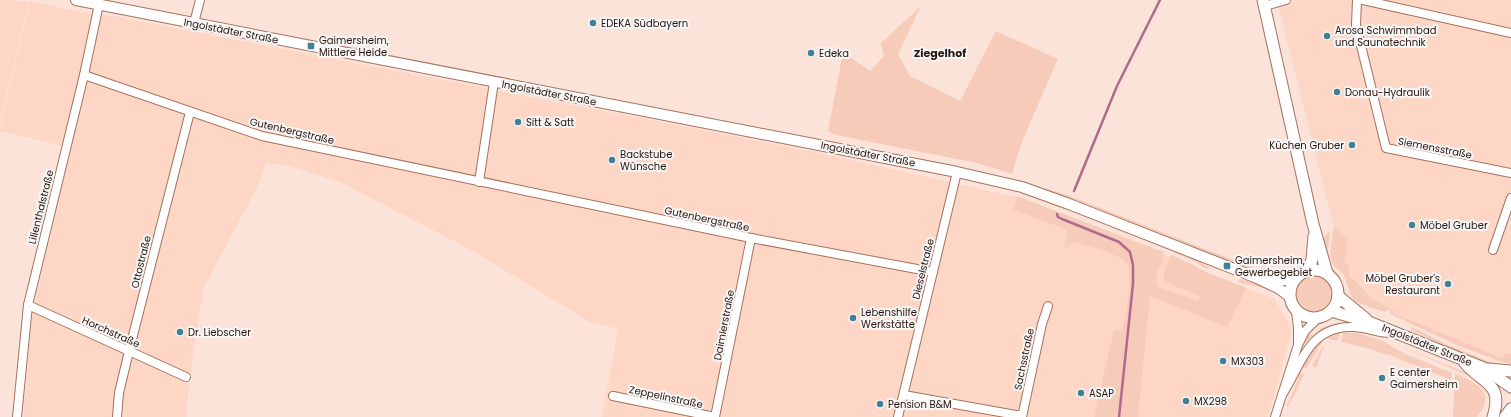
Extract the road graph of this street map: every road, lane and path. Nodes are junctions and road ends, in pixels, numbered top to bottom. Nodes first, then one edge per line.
1 (76, 0) edge
2 (200, 0) edge
3 (1286, 0) edge
4 (1357, 0) edge
5 (1363, 0) edge
6 (1264, 3) edge
7 (99, 4) junction
8 (194, 23) junction
9 (1511, 33) edge
10 (84, 75) junction
11 (494, 82) junction
12 (190, 112) junction
13 (957, 172) junction
14 (1511, 173) edge
15 (478, 182) junction
16 (1511, 198) edge
17 (1313, 224) junction
18 (751, 238) junction
19 (1493, 250) dead end
20 (1309, 270) junction
21 (933, 272) junction
22 (1327, 273) junction
23 (1257, 278) junction
24 (1294, 280) junction
25 (1289, 296) junction
26 (1338, 296) junction
27 (28, 305) junction
28 (1048, 306) dead end
29 (1296, 311) junction
30 (1331, 312) junction
31 (1318, 318) junction
32 (1369, 322) junction
33 (1395, 333) junction
34 (1298, 345) junction
35 (129, 351) junction
36 (1462, 360) junction
37 (1484, 368) junction
38 (1511, 371) edge
39 (186, 377) dead end
40 (1511, 387) edge
41 (904, 395) junction
42 (1282, 395) junction
43 (613, 396) dead end
44 (1511, 409) edge
45 (18, 417) edge
46 (117, 417) edge
47 (715, 417) edge
48 (898, 417) edge
49 (1022, 417) edge
50 (1275, 417) edge
51 (1492, 417) edge
52 (1505, 417) edge

1 - 7 street, Ingolstädter Straße
2 - 8 street
3 - 6 street
4 - 14 street, Siemensstraße
5 - 9 street
6 - 17 main road
7 - 8 street, Ingolstädter Straße
7 - 10 street, Lilienthalstraße
8 - 11 street, Ingolstädter Straße
10 - 12 street, Gutenbergstraße
10 - 27 street, Lilienthalstraße
11 - 13 street, Ingolstädter Straße
11 - 15 street
12 - 15 street, Gutenbergstraße
12 - 35 street, Ottostraße
13 - 21 street, Dieselstraße
13 - 23 street, Ingolstädter Straße
15 - 18 street, Gutenbergstraße
16 - 19 street
17 - 20 main road
17 - 22 main road
18 - 21 street, Gutenbergstraße
18 - 47 street, Daimlerstraße
20 - 22 main road
20 - 24 main road
21 - 41 street, Dieselstraße
22 - 26 main road
23 - 24 street
23 - 25 street
24 - 25 main road
25 - 29 main road
26 - 30 main road
26 - 32 main road, Ingolstädter Straße
27 - 35 street, Horchstraße
27 - 45 street, Lilienthalstraße
28 - 49 street, Sachsstraße
29 - 31 main road
29 - 34 street
30 - 31 main road
30 - 32 main road, Ingolstädter Straße
31 - 34 street
32 - 33 main road, Ingolstädter Straße
33 - 36 main road, Ingolstädter Straße
33 - 42 street
34 - 42 street
35 - 39 street, Horchstraße
35 - 46 street, Ottostraße
36 - 37 main road, Ingolstädter Straße
36 - 51 main road
37 - 38 main road, Ingolstädter Straße
37 - 40 main road, Ingolstädter Straße
41 - 48 street, Dieselstraße
41 - 49 street, Sachsstraße
42 - 50 street
43 - 47 street, Zeppelinstraße
44 - 52 main road

